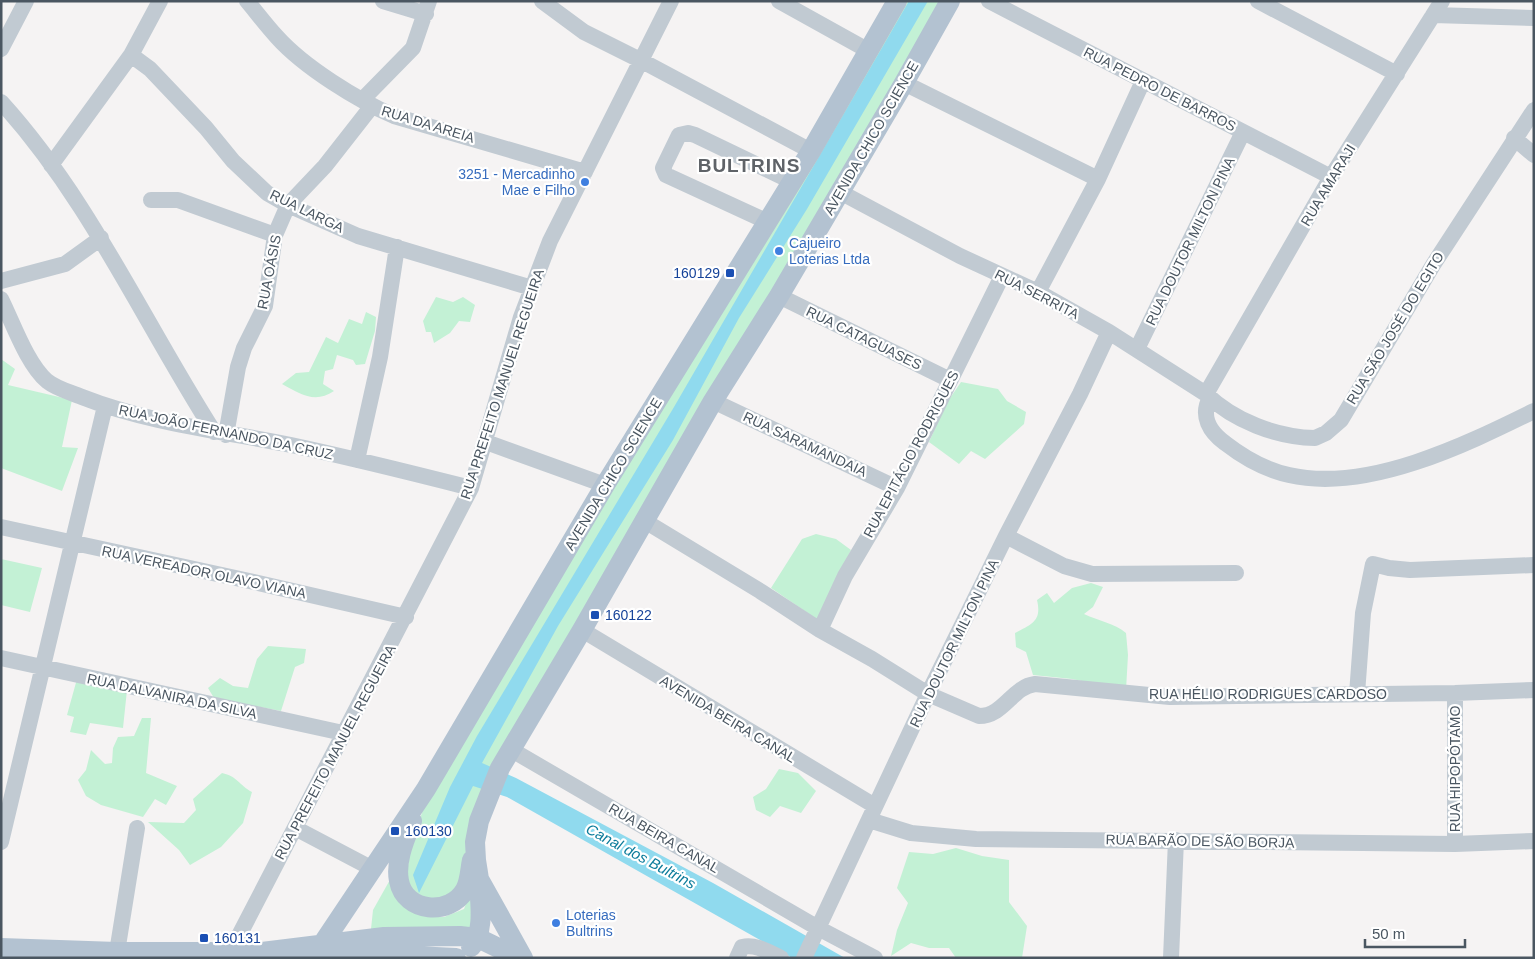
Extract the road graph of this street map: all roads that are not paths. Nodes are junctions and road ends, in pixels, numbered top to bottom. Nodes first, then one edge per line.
1 (26, 1) edge
2 (160, 1) edge
3 (247, 1) edge
4 (383, 1) edge
5 (542, 1) edge
6 (671, 1) edge
7 (779, 1) edge
8 (897, 1) edge
9 (950, 1) edge
10 (989, 1) edge
11 (1258, 1) edge
12 (427, 8) edge
13 (1437, 8) edge
14 (1534, 18) edge
15 (1, 50) edge
16 (869, 51) junction
17 (131, 55) junction
18 (642, 61) junction
19 (1397, 74) junction
20 (1143, 81) junction
21 (904, 83) junction
22 (1, 102) edge
23 (367, 102) junction
24 (1534, 110) edge
25 (1243, 132) junction
26 (1514, 138) junction
27 (811, 151) junction
28 (1534, 155) edge
29 (52, 165) junction
30 (584, 172) junction
31 (1331, 177) junction
32 (1098, 179) junction
33 (792, 182) junction
34 (840, 192) junction
35 (152, 200) dead end
36 (288, 205) junction
37 (768, 222) junction
38 (275, 235) junction
39 (101, 238) junction
40 (398, 247) junction
41 (1002, 276) junction
42 (1, 281) edge
43 (532, 288) junction
44 (1038, 292) junction
45 (779, 296) junction
46 (1, 299) edge
47 (1109, 332) junction
48 (1137, 349) junction
49 (950, 380) junction
50 (1208, 396) junction
51 (713, 401) junction
52 (105, 406) junction
53 (1534, 411) edge
54 (220, 433) junction
55 (486, 442) junction
56 (357, 460) junction
57 (606, 485) junction
58 (472, 488) junction
59 (897, 488) junction
60 (643, 520) junction
61 (1, 527) edge
62 (1006, 536) junction
63 (72, 544) junction
64 (1534, 565) edge
65 (1236, 573) dead end
66 (406, 617) junction
67 (582, 630) junction
68 (820, 630) junction
69 (1, 658) edge
70 (41, 668) junction
71 (1534, 690) edge
72 (928, 694) junction
73 (1357, 694) junction
74 (1454, 694) junction
75 (343, 733) junction
76 (510, 748) junction
77 (426, 789) junction
78 (872, 813) junction
79 (137, 828) dead end
80 (295, 828) junction
81 (1176, 840) junction
82 (1534, 841) edge
83 (1, 842) edge
84 (475, 842) junction
85 (1454, 844) junction
86 (371, 868) junction
87 (479, 879) junction
88 (817, 931) junction
89 (478, 938) junction
90 (1, 948) edge
91 (230, 951) junction
92 (117, 952) junction
93 (262, 952) junction
94 (318, 954) edge
95 (764, 954) edge
96 (296, 958) edge
97 (456, 958) edge
98 (519, 958) edge
99 (523, 958) edge
100 (736, 958) edge
101 (781, 958) edge
102 (804, 958) edge
103 (875, 958) edge
104 (1170, 958) edge

1 - 15 street
2 - 17 street
3 - 23 street, RUA DA AREIA
4 - 12 street
5 - 18 street
6 - 18 street, RUA PREFEITO MANUEL REGUEIRA
7 - 16 street
8 - 16 main road, AVENIDA CHICO SCIENCE
9 - 21 main road, AVENIDA CHICO SCIENCE
10 - 20 street, RUA PEDRO DE BARROS
11 - 19 street
12 - 23 street, RUA OÁSIS
13 - 14 street
13 - 19 street, RUA AMARAJI
16 - 27 main road, AVENIDA CHICO SCIENCE
17 - 29 street
17 - 36 street, RUA LARGA
18 - 27 street
18 - 30 street, RUA PREFEITO MANUEL REGUEIRA
19 - 31 street, RUA AMARAJI
20 - 25 street, RUA PEDRO DE BARROS
20 - 32 street
21 - 32 street
21 - 34 main road, AVENIDA CHICO SCIENCE
22 - 29 street
23 - 30 street, RUA DA AREIA
23 - 36 street, RUA OÁSIS
24 - 26 street, RUA SÃO JOSÉ DO EGITO
25 - 31 street, RUA PEDRO DE BARROS
25 - 48 street, RUA DOUTOR MILTON PINA
26 - 28 street
26 - 50 street, RUA SÃO JOSÉ DO EGITO
27 - 33 main road, AVENIDA CHICO SCIENCE
29 - 39 street
30 - 43 street, RUA PREFEITO MANUEL REGUEIRA
31 - 50 street, RUA AMARAJI
32 - 44 street
33 - 37 main road, AVENIDA CHICO SCIENCE
33 - 37 street
34 - 41 street, RUA SERRITA
34 - 45 main road, AVENIDA CHICO SCIENCE
35 - 38 street
36 - 38 street, RUA OÁSIS
36 - 40 street, RUA LARGA
37 - 57 main road, AVENIDA CHICO SCIENCE
38 - 54 street, RUA OÁSIS
39 - 42 street
39 - 54 street
40 - 43 street, RUA LARGA
40 - 56 street
41 - 44 street, RUA SERRITA
41 - 49 street, RUA EPITÁCIO RODRIGUES
43 - 55 street, RUA PREFEITO MANUEL REGUEIRA
44 - 47 street, RUA SERRITA
45 - 49 street, RUA CATAGUASES
45 - 51 main road, AVENIDA CHICO SCIENCE
46 - 52 street, RUA JOÃO FERNANDO DA CRUZ
47 - 48 street, RUA SERRITA
47 - 62 street, RUA DOUTOR MILTON PINA
48 - 50 street, RUA SERRITA
49 - 59 street, RUA EPITÁCIO RODRIGUES
50 - 53 street
51 - 59 street, RUA SARAMANDAIA
51 - 60 main road, AVENIDA CHICO SCIENCE
52 - 54 street, RUA JOÃO FERNANDO DA CRUZ
52 - 63 street
54 - 56 street, RUA JOÃO FERNANDO DA CRUZ
55 - 57 street
55 - 58 street, RUA PREFEITO MANUEL REGUEIRA
56 - 58 street, RUA JOÃO FERNANDO DA CRUZ
57 - 77 main road, AVENIDA CHICO SCIENCE
58 - 66 street, RUA PREFEITO MANUEL REGUEIRA
59 - 68 street, RUA EPITÁCIO RODRIGUES
60 - 67 main road, AVENIDA CHICO SCIENCE
60 - 68 street
61 - 63 street, RUA VEREADOR OLAVO VIANA
62 - 65 street
62 - 72 street, RUA DOUTOR MILTON PINA
63 - 66 street, RUA VEREADOR OLAVO VIANA
63 - 70 street
64 - 73 street
66 - 75 street, RUA PREFEITO MANUEL REGUEIRA
67 - 76 main road, AVENIDA CHICO SCIENCE
67 - 78 street, AVENIDA BEIRA CANAL
68 - 72 street
69 - 70 street, RUA DALVANIRA DA SILVA
70 - 75 street, RUA DALVANIRA DA SILVA
70 - 83 street
71 - 74 street, RUA HÉLIO RODRIGUES CARDOSO
72 - 73 street, RUA HÉLIO RODRIGUES CARDOSO
72 - 78 street, RUA DOUTOR MILTON PINA
73 - 74 street, RUA HÉLIO RODRIGUES CARDOSO
74 - 85 street, RUA HIPOPÓTAMO
75 - 80 street, RUA PREFEITO MANUEL REGUEIRA
76 - 84 main road, AVENIDA CHICO SCIENCE
76 - 88 street, RUA BEIRA CANAL
77 - 84 main road
77 - 86 main road, AVENIDA CHICO SCIENCE
78 - 81 street, RUA BARÃO DE SÃO BORJA
78 - 88 street, RUA DOUTOR MILTON PINA
79 - 92 street
80 - 86 street
80 - 91 street, RUA PREFEITO MANUEL REGUEIRA
81 - 85 street, RUA BARÃO DE SÃO BORJA
81 - 104 street
82 - 85 street, RUA BARÃO DE SÃO BORJA
84 - 87 main road, AVENIDA CHICO SCIENCE
86 - 94 main road, AVENIDA CHICO SCIENCE
87 - 89 main road
87 - 99 main road, AVENIDA CHICO SCIENCE
88 - 102 street, RUA DOUTOR MILTON PINA
88 - 103 street, RUA BEIRA CANAL
89 - 94 main road
89 - 97 main road
89 - 98 main road
90 - 92 main road
91 - 92 main road
91 - 93 main road
93 - 94 main road
93 - 96 main road
94 - 97 main road
95 - 100 street
95 - 101 street

